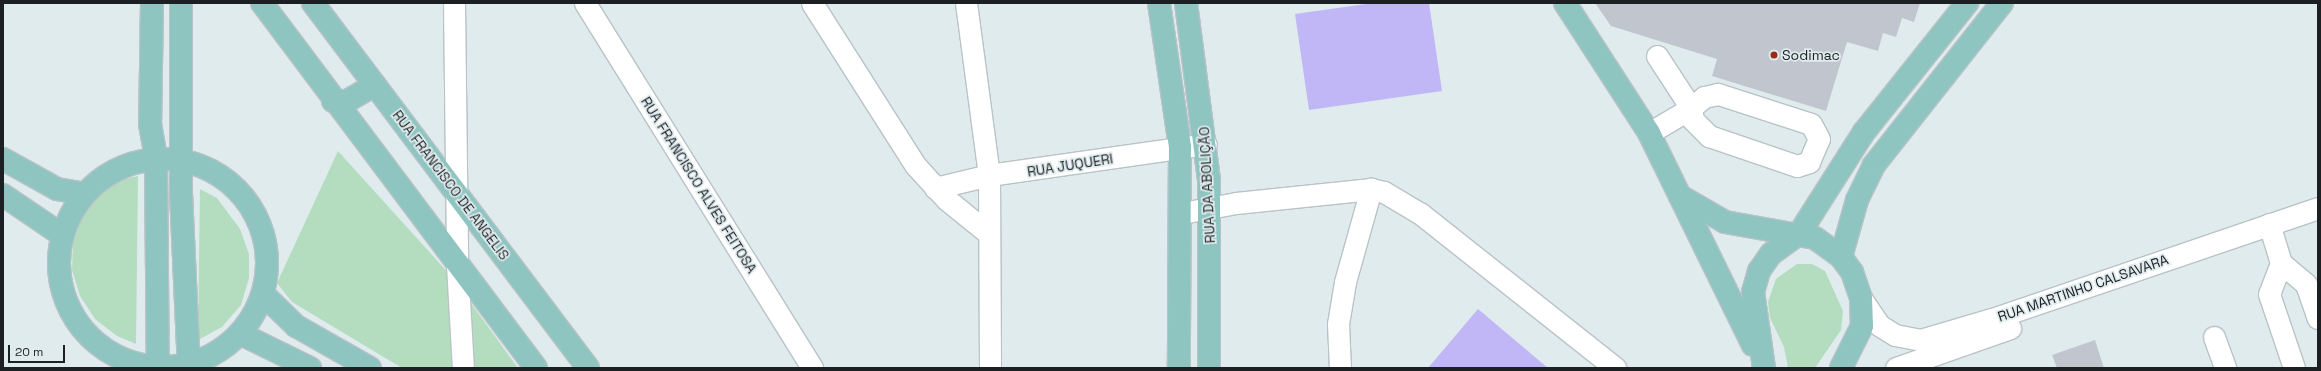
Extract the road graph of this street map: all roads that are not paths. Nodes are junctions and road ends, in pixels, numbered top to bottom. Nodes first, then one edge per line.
1 (152, 3) edge
2 (181, 3) edge
3 (262, 3) edge
4 (313, 3) edge
5 (454, 3) edge
6 (584, 3) edge
7 (812, 3) edge
8 (966, 3) edge
9 (1159, 3) edge
10 (1186, 3) edge
11 (1565, 3) edge
12 (1967, 3) edge
13 (1999, 8) edge
14 (1657, 56) dead end
15 (375, 85) junction
16 (333, 101) junction
17 (1691, 108) junction
18 (1649, 133) junction
19 (1206, 144) junction
20 (1180, 147) junction
21 (3, 159) edge
22 (156, 159) junction
23 (182, 161) junction
24 (989, 176) junction
25 (935, 188) junction
26 (1371, 189) junction
27 (85, 194) junction
28 (459, 194) junction
29 (3, 195) edge
30 (1680, 196) junction
31 (2318, 208) edge
32 (1211, 209) junction
33 (1182, 213) junction
34 (2318, 220) edge
35 (2271, 229) junction
36 (989, 234) junction
37 (1799, 234) junction
38 (62, 235) junction
39 (1841, 257) junction
40 (2281, 263) junction
41 (457, 265) junction
42 (264, 295) junction
43 (1861, 298) junction
44 (2317, 311) edge
45 (241, 334) junction
46 (2214, 337) dead end
47 (129, 365) edge
48 (189, 366) edge
49 (158, 368) edge
50 (310, 368) edge
51 (370, 368) edge
52 (463, 368) edge
53 (536, 368) edge
54 (588, 368) edge
55 (812, 368) edge
56 (990, 368) edge
57 (1179, 368) edge
58 (1209, 368) edge
59 (1340, 368) edge
60 (1615, 368) edge
61 (1763, 368) edge
62 (1840, 368) edge
63 (1896, 368) edge
64 (2225, 368) edge
65 (2294, 368) edge

1 - 22 main road
2 - 23 main road
3 - 16 main road
4 - 15 main road, RUA FRANCISCO DE ANGELIS
5 - 28 street
6 - 55 street, RUA FRANCISCO ALVES FEITOSA
7 - 25 street
8 - 24 street
9 - 20 main road, RUA DA ABOLIÇÃO
10 - 19 main road, RUA DA ABOLIÇÃO
11 - 18 main road
12 - 37 main road
13 - 39 main road
14 - 17 street
15 - 16 main road
15 - 28 main road, RUA FRANCISCO DE ANGELIS
16 - 41 main road
17 - 17 street
17 - 18 street
18 - 30 main road
19 - 20 street, RUA JUQUERI
19 - 32 main road, RUA DA ABOLIÇÃO
20 - 24 street, RUA JUQUERI
20 - 33 main road, RUA DA ABOLIÇÃO
21 - 27 main road
22 - 23 main road
22 - 27 main road
22 - 49 main road
23 - 42 main road
23 - 48 main road
24 - 25 street, RUA JUQUERI
24 - 36 street
25 - 36 street
26 - 32 street
26 - 59 street
26 - 60 street
27 - 38 main road
28 - 41 street
28 - 54 main road, RUA FRANCISCO DE ANGELIS
29 - 38 main road
30 - 37 main road
30 - 61 main road
31 - 35 street, RUA MARTINHO CALSAVARA
32 - 33 street
32 - 58 main road, RUA DA ABOLIÇÃO
33 - 57 main road, RUA DA ABOLIÇÃO
34 - 35 street, RUA MARTINHO CALSAVARA
35 - 40 street
35 - 43 street, RUA MARTINHO CALSAVARA
35 - 63 street, RUA MARTINHO CALSAVARA
36 - 56 street
37 - 39 main road
37 - 61 main road
38 - 47 main road
39 - 43 main road
40 - 44 street
40 - 65 street
41 - 52 street
41 - 53 main road
42 - 45 main road
42 - 51 main road
43 - 62 main road
45 - 48 main road
45 - 50 main road
46 - 64 street
47 - 49 main road
48 - 49 main road

